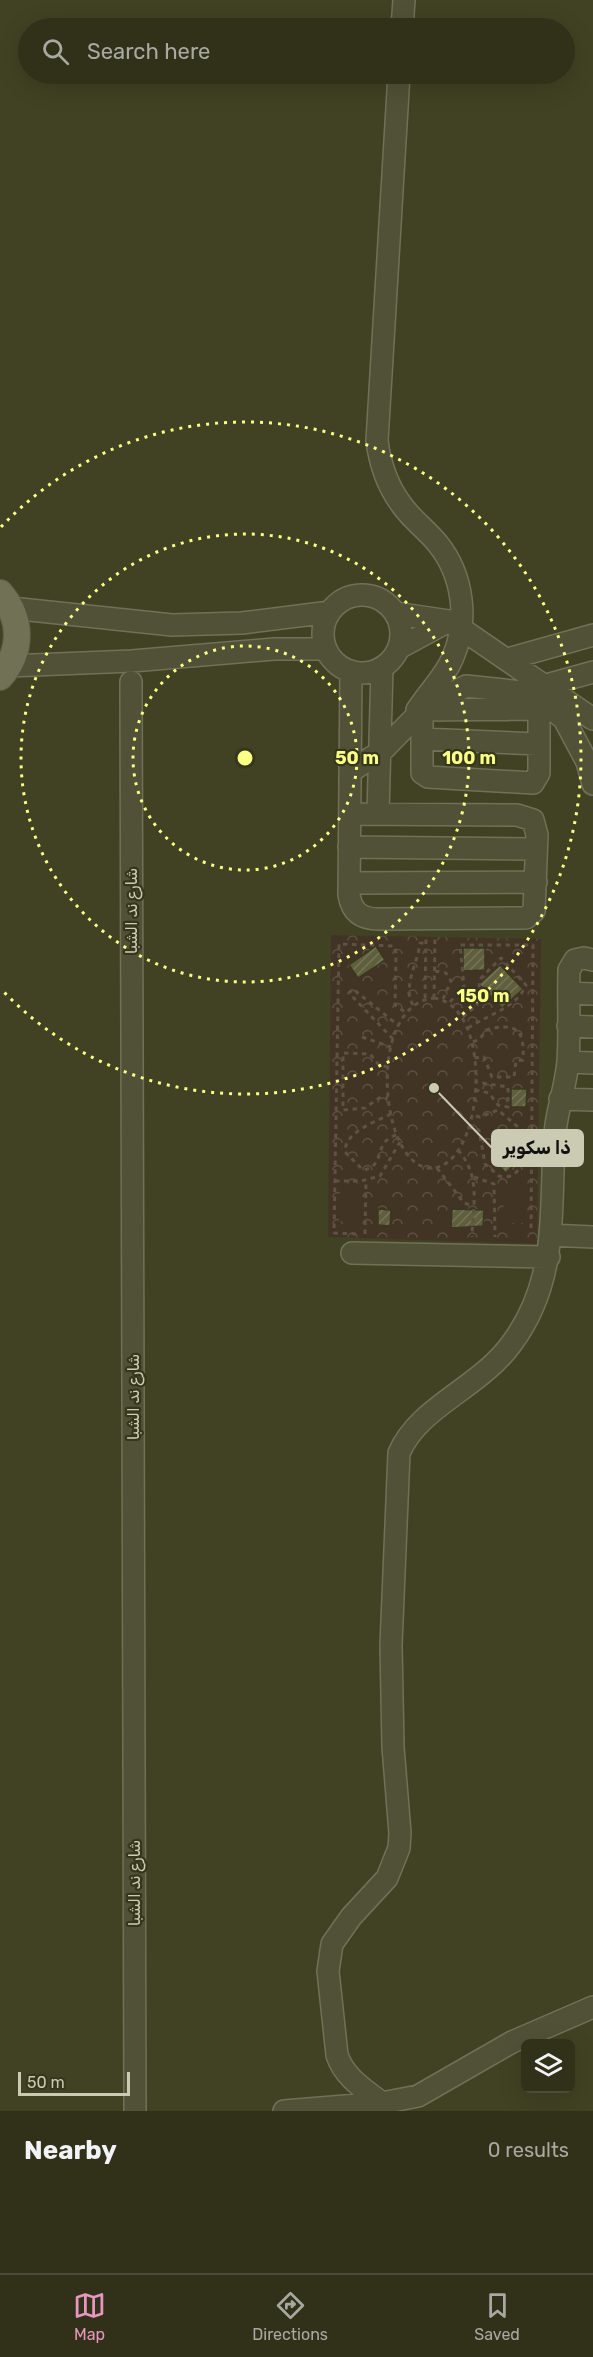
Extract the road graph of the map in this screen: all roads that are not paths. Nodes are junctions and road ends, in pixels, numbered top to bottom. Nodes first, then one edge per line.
1 (404, 0) edge
2 (403, 18) edge
3 (398, 84) edge
4 (6, 601) edge
5 (330, 612) junction
6 (395, 613) junction
7 (455, 624) junction
8 (593, 635) edge
9 (399, 648) junction
10 (326, 649) junction
11 (508, 658) junction
12 (381, 668) junction
13 (351, 671) junction
14 (4, 672) edge
15 (593, 672) edge
16 (130, 682) dead end
17 (546, 685) junction
18 (380, 709) junction
19 (351, 710) junction
20 (417, 714) junction
21 (593, 719) edge
22 (422, 739) junction
23 (539, 744) junction
24 (380, 753) junction
25 (350, 772) junction
26 (593, 784) edge
27 (350, 814) junction
28 (378, 814) junction
29 (350, 847) junction
30 (536, 849) junction
31 (536, 882) junction
32 (349, 883) junction
33 (593, 960) edge
34 (569, 993) junction
35 (593, 994) edge
36 (568, 1026) junction
37 (593, 1027) edge
38 (568, 1062) junction
39 (593, 1063) edge
40 (560, 1099) junction
41 (593, 1100) edge
42 (540, 1237) junction
43 (593, 1237) edge
44 (352, 1253) dead end
45 (549, 1257) junction
46 (593, 2007) edge
47 (382, 2103) junction
48 (135, 2111) edge
49 (284, 2111) edge

1 - 2 street
3 - 7 street
4 - 5 street
4 - 14 main road
5 - 6 street
5 - 10 street
6 - 7 street
6 - 9 street
7 - 9 street
7 - 11 street
7 - 20 street
8 - 11 street
9 - 12 street
10 - 13 street
10 - 14 street
11 - 17 street
12 - 13 street
12 - 18 street
13 - 19 street
15 - 17 street
16 - 48 street, شارع ند الشبا
17 - 21 street
18 - 19 street
18 - 24 street
19 - 25 street
20 - 22 street
20 - 23 street
20 - 24 street
20 - 26 street
22 - 23 street
22 - 23 street
24 - 25 street
24 - 28 street
25 - 27 street
27 - 28 street
27 - 29 street
28 - 30 street
29 - 30 street
29 - 32 street
30 - 31 street
31 - 32 street
31 - 32 street
33 - 34 street
34 - 35 street
34 - 36 street
36 - 37 street
36 - 38 street
38 - 39 street
38 - 40 street
40 - 41 street
40 - 42 street
42 - 43 street
42 - 45 street
44 - 45 street
45 - 47 street
46 - 47 street
47 - 49 street

